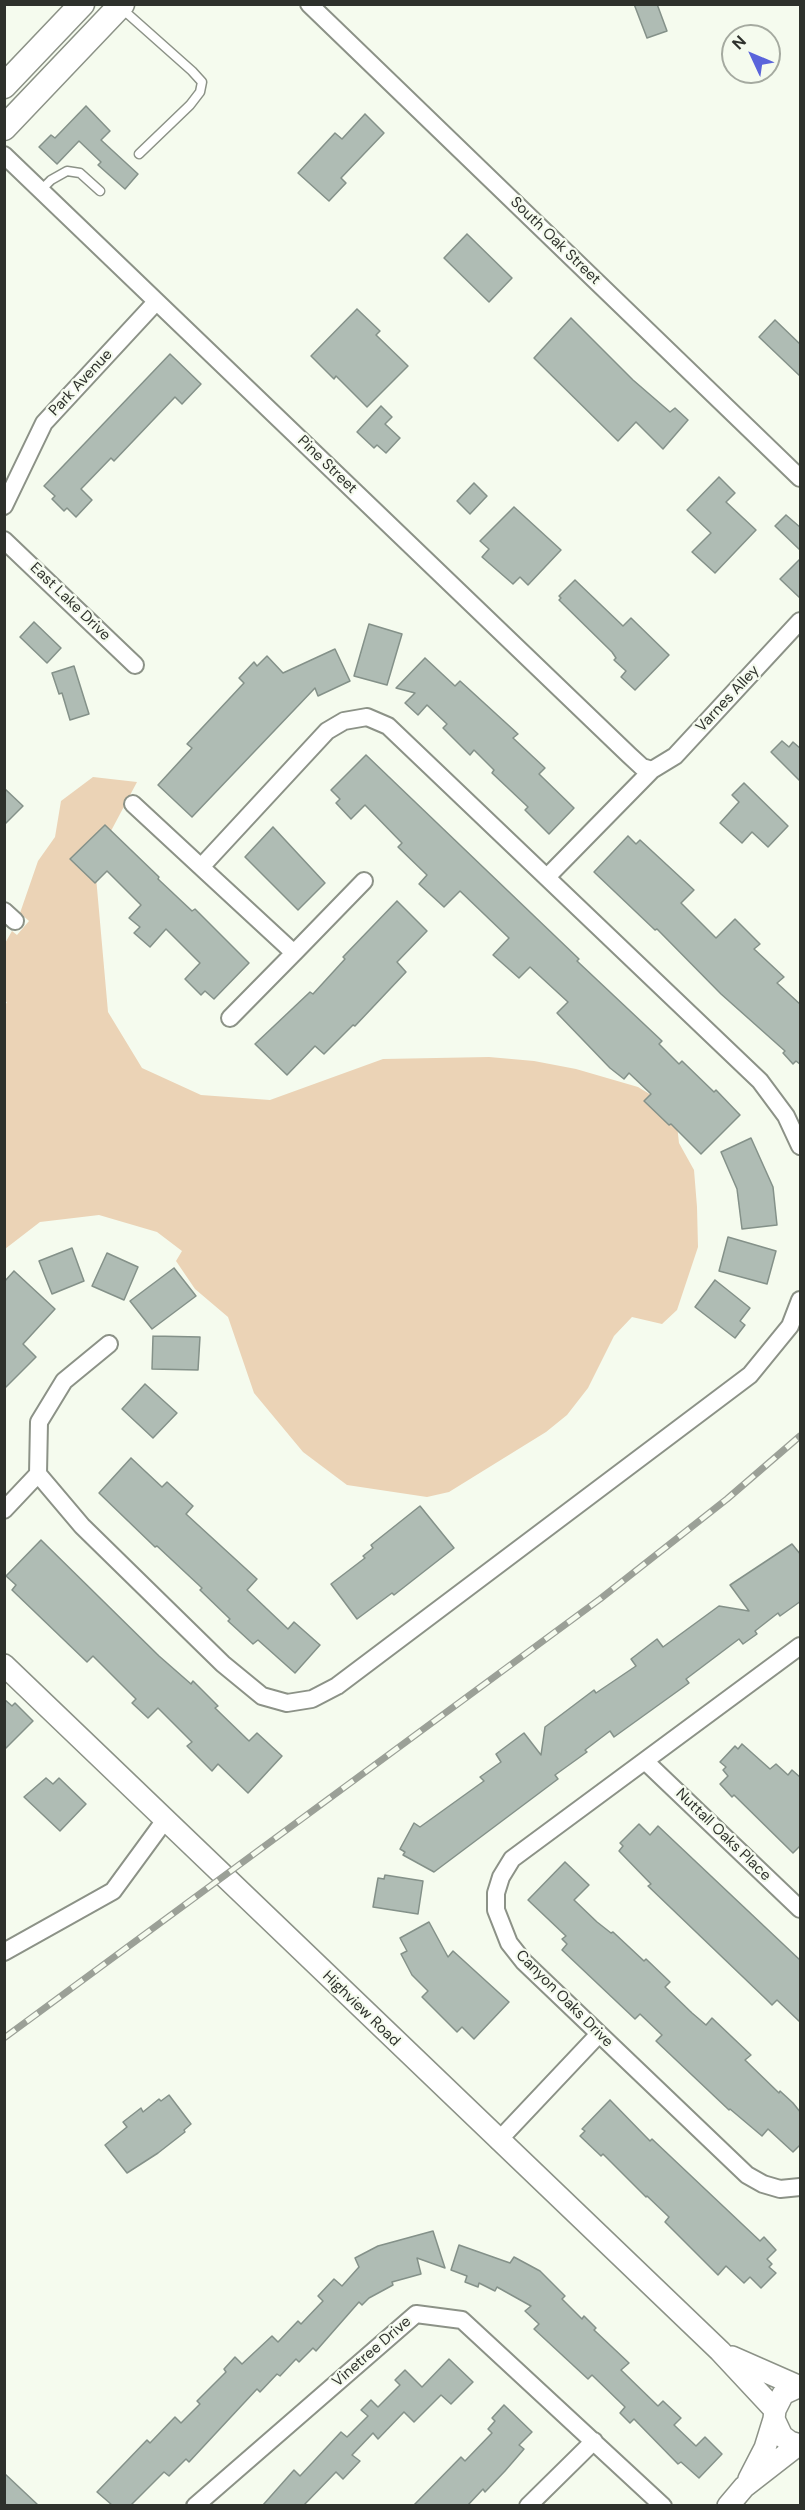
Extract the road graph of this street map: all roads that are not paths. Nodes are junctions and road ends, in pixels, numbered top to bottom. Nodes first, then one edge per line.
1 (82, 4) edge
2 (309, 4) edge
3 (121, 6) edge
4 (4, 86) edge
5 (4, 128) edge
6 (139, 154) dead end
7 (4, 155) edge
8 (41, 190) junction
9 (100, 191) dead end
10 (156, 302) junction
11 (801, 478) edge
12 (4, 506) edge
13 (4, 540) edge
14 (801, 621) edge
15 (135, 665) dead end
16 (652, 770) junction
17 (132, 804) dead end
18 (201, 867) junction
19 (548, 876) junction
20 (364, 881) dead end
21 (294, 953) junction
22 (230, 1018) dead end
23 (801, 1146) edge
24 (801, 1300) edge
25 (109, 1344) dead end
26 (38, 1474) junction
27 (4, 1510) edge
28 (801, 1646) edge
29 (4, 1665) edge
30 (645, 1761) junction
31 (165, 1820) junction
32 (801, 1909) edge
33 (4, 1952) edge
34 (599, 2034) junction
35 (498, 2141) junction
36 (801, 2187) edge
37 (720, 2351) junction
38 (799, 2386) edge
39 (774, 2414) junction
40 (594, 2441) junction
41 (799, 2445) edge
42 (744, 2487) junction
43 (195, 2505) edge
44 (528, 2505) edge
45 (663, 2505) edge
46 (728, 2505) edge

1 - 4 main road
2 - 11 street, South Oak Street
3 - 5 main road
3 - 6 lane
7 - 8 street, Pine Street
8 - 9 lane
8 - 10 street, Pine Street
10 - 12 street, Park Avenue
10 - 16 street, Pine Street
13 - 15 street, East Lake Drive
14 - 16 street, Varnes Alley
16 - 19 street, Varnes Alley
17 - 18 street
18 - 19 street
18 - 21 street
19 - 23 street
20 - 21 street
21 - 22 street
24 - 26 street
25 - 26 street
26 - 27 street
28 - 30 street, Canyon Oaks Drive
29 - 31 street, Highview Road
30 - 32 street, Nuttall Oaks Place
30 - 34 street, Canyon Oaks Drive
31 - 33 street
31 - 35 street, Highview Road
34 - 35 street
34 - 36 street, Canyon Oaks Drive
35 - 37 street, Highview Road
37 - 38 street, Highview Road
37 - 39 street, Highview Road
38 - 39 street
39 - 41 street, Highview Road
39 - 42 street
40 - 43 street, Vinetree Drive
40 - 44 street
40 - 45 street, Vinetree Drive
41 - 42 street
42 - 46 street

